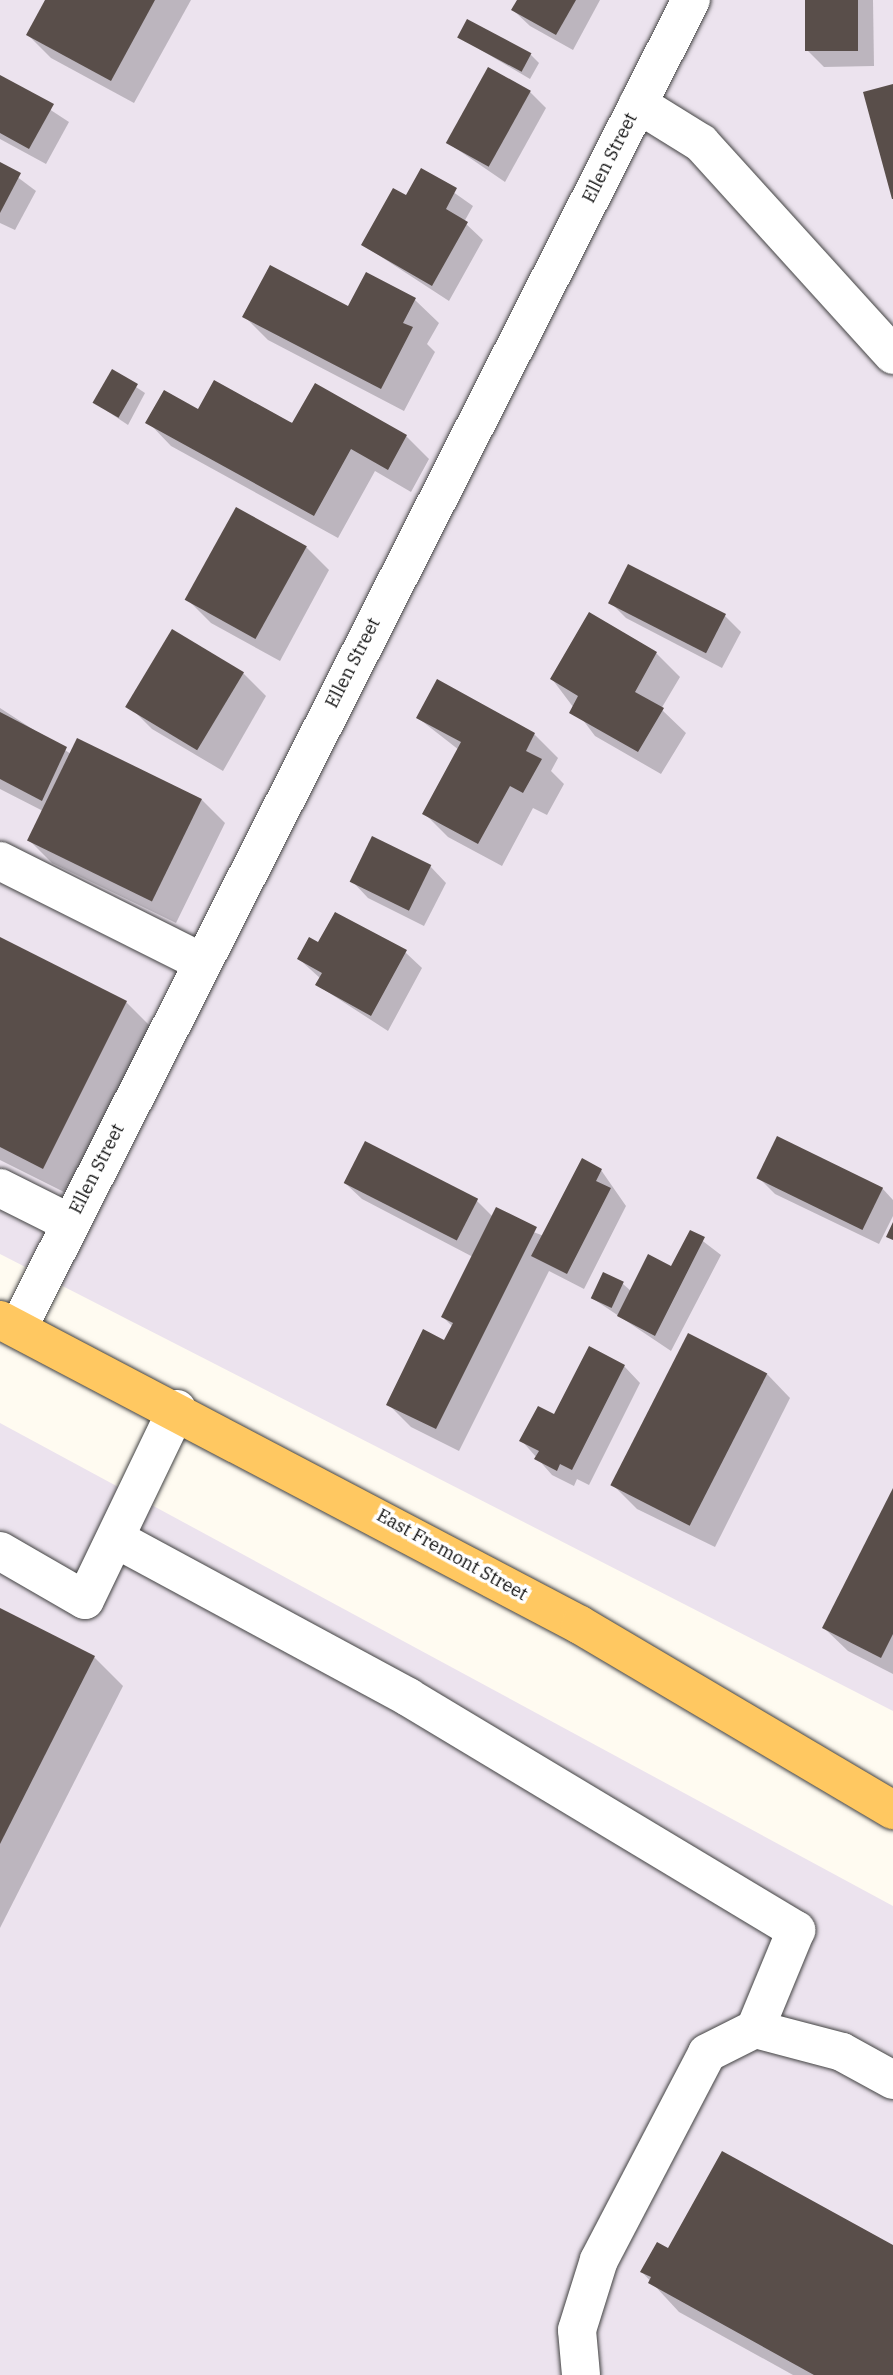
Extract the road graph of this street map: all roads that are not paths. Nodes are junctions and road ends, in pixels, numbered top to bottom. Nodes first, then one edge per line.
1 (691, 0) edge
2 (638, 104) junction
3 (893, 355) edge
4 (0, 861) edge
5 (202, 962) junction
6 (0, 1188) edge
7 (70, 1223) junction
8 (9, 1324) edge
9 (177, 1409) junction
10 (118, 1540) junction
11 (0, 1551) edge
12 (893, 1810) edge
13 (755, 2029) junction
14 (893, 2080) edge
15 (581, 2375) edge

1 - 2 street, Ellen Street
2 - 3 street
2 - 5 street, Ellen Street
4 - 5 street
5 - 7 street, Ellen Street
6 - 7 street
7 - 8 street, Ellen Street
8 - 9 main road, East Fremont Street
9 - 10 street
9 - 12 main road, East Fremont Street
10 - 11 street
10 - 13 street
13 - 14 street
13 - 15 street

